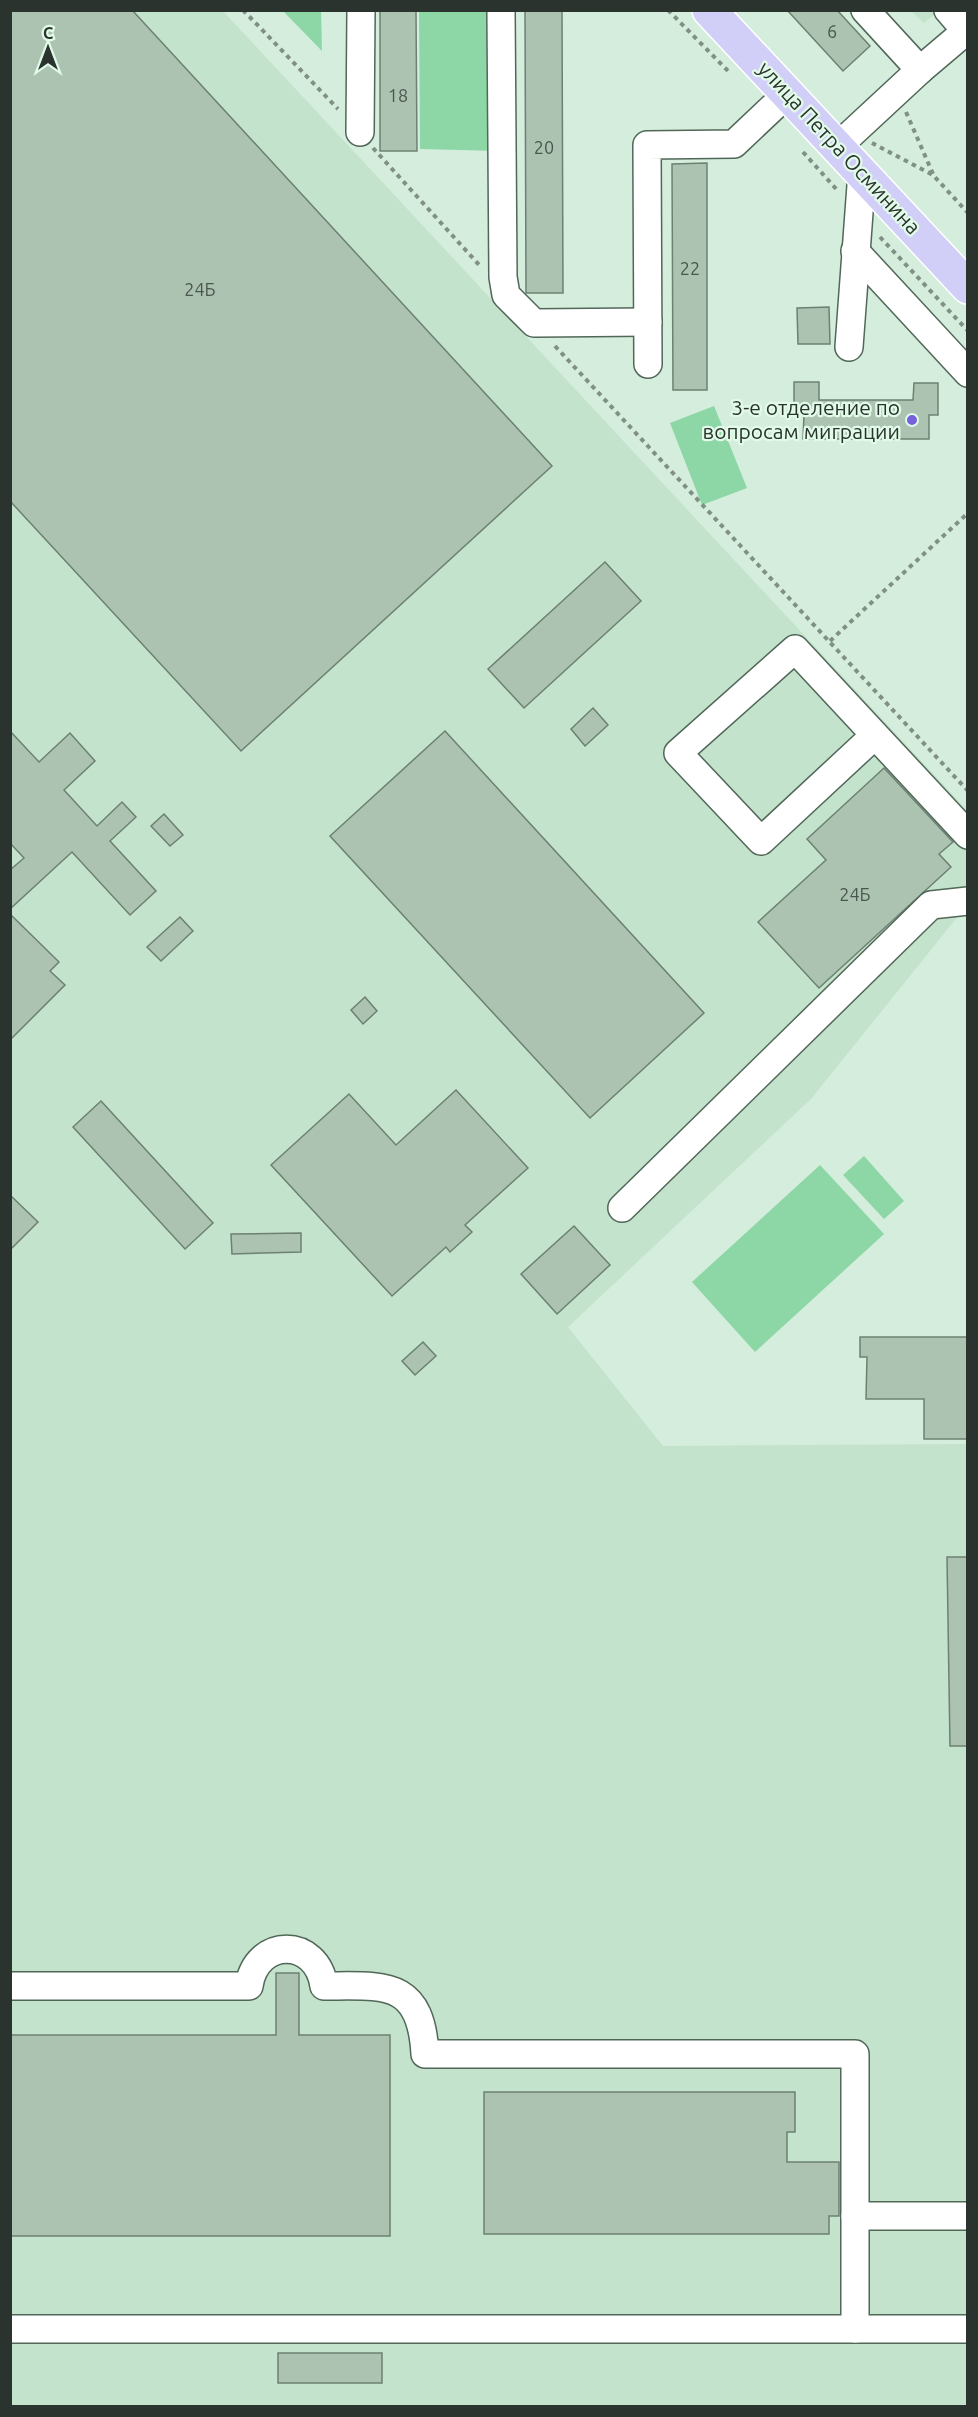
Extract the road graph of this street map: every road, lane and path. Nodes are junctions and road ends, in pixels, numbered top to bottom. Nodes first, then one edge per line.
1 (243, 10) edge
2 (361, 10) edge
3 (501, 10) edge
4 (668, 10) edge
5 (709, 10) edge
6 (865, 10) edge
7 (948, 10) edge
8 (920, 70) junction
9 (735, 78) dead end
10 (897, 92) junction
11 (788, 93) junction
12 (360, 132) junction
13 (845, 140) junction
14 (798, 146) dead end
15 (862, 172) junction
16 (933, 175) junction
17 (858, 213) junction
18 (968, 213) edge
19 (855, 251) junction
20 (968, 287) edge
21 (506, 295) junction
22 (648, 322) junction
23 (534, 323) junction
24 (968, 331) edge
25 (849, 347) dead end
26 (648, 364) dead end
27 (968, 373) edge
28 (968, 513) edge
29 (830, 642) junction
30 (874, 736) junction
31 (968, 791) edge
32 (968, 835) edge
33 (967, 893) edge
34 (622, 1208) dead end
35 (10, 1986) edge
36 (855, 2216) junction
37 (968, 2216) edge
38 (10, 2329) edge
39 (855, 2329) junction
40 (968, 2329) edge

1 - 12 path
2 - 12 lane
3 - 21 lane
4 - 9 path
5 - 11 main road, улица Петра Осминина
6 - 8 lane
7 - 8 lane
8 - 10 lane
10 - 13 lane
10 - 16 path
11 - 13 main road, улица Петра Осминина
11 - 22 lane
12 - 21 path
13 - 15 main road, улица Петра Осминина
13 - 16 path
14 - 17 path
15 - 17 lane
15 - 20 main road, улица Петра Осминина
16 - 18 path
17 - 19 lane
17 - 24 path
19 - 25 lane
19 - 27 lane
21 - 23 lane
22 - 23 lane
22 - 26 lane
23 - 29 path
28 - 29 path
29 - 31 path
30 - 30 lane
30 - 32 lane
33 - 34 lane
35 - 36 lane
36 - 37 lane
36 - 39 lane
38 - 39 lane
39 - 40 lane

